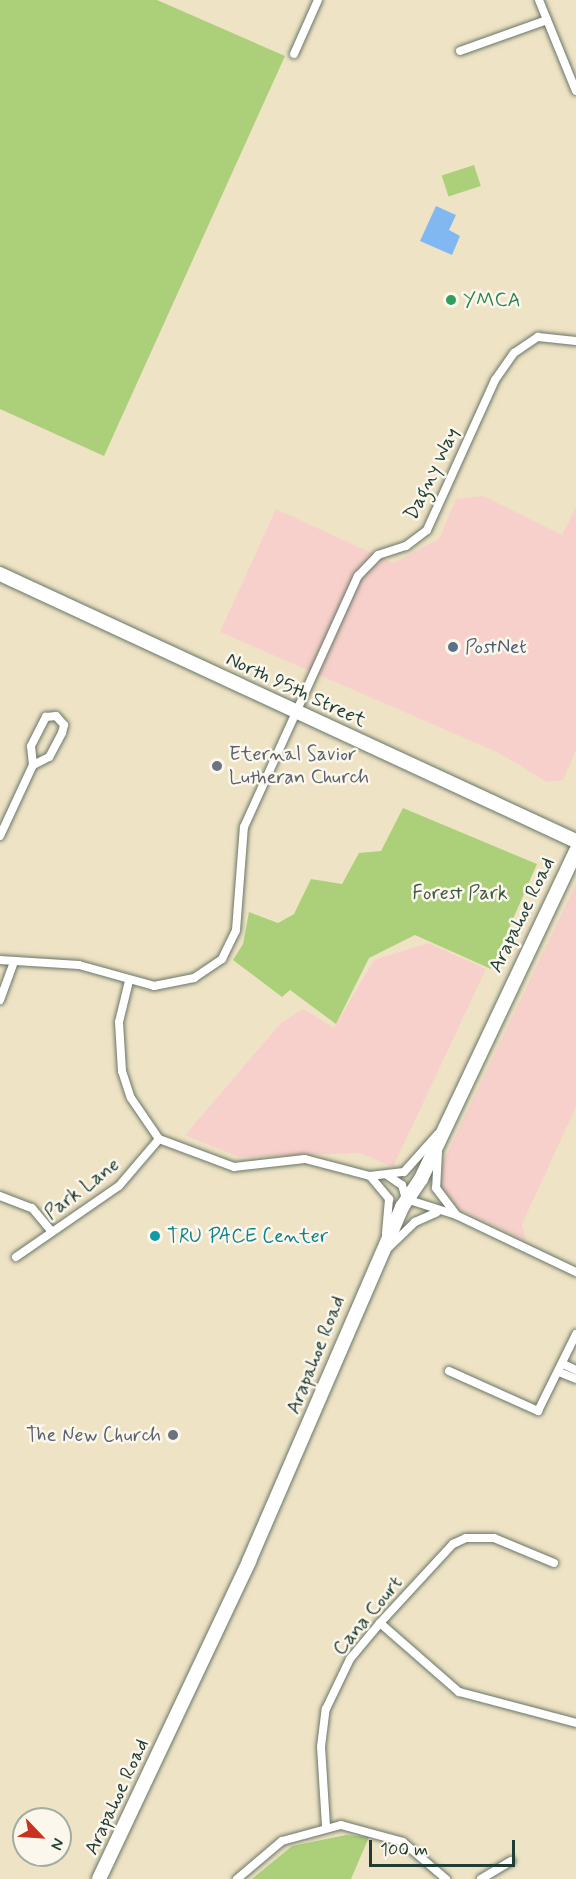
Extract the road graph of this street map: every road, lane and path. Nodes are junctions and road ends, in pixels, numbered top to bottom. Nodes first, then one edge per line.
1 (318, 0) edge
2 (539, 0) edge
3 (547, 21) junction
4 (460, 51) dead end
5 (294, 54) dead end
6 (576, 91) edge
7 (576, 341) edge
8 (0, 574) edge
9 (295, 712) junction
10 (33, 765) junction
11 (0, 836) edge
12 (576, 841) edge
13 (576, 851) edge
14 (0, 960) edge
15 (14, 962) junction
16 (129, 981) junction
17 (0, 1000) edge
18 (444, 1128) junction
19 (159, 1139) junction
20 (387, 1175) junction
21 (370, 1176) junction
22 (0, 1196) edge
23 (406, 1199) junction
24 (438, 1212) junction
25 (456, 1215) junction
26 (52, 1232) junction
27 (16, 1257) dead end
28 (380, 1257) junction
29 (576, 1272) edge
30 (576, 1334) edge
31 (561, 1368) junction
32 (576, 1370) edge
33 (449, 1371) dead end
34 (576, 1379) edge
35 (554, 1563) dead end
36 (380, 1623) junction
37 (576, 1723) edge
38 (326, 1826) junction
39 (511, 1861) dead end
40 (99, 1879) edge
41 (237, 1879) edge
42 (446, 1879) edge
43 (481, 1879) edge

1 - 5 street
2 - 3 street
3 - 4 street
3 - 6 street
7 - 9 street, Dagny Way
8 - 9 main road, North 95th Street
9 - 12 main road, North 95th Street
9 - 16 street, Dagny Way
10 - 10 street
10 - 11 street
13 - 18 main road, Arapahoe Road
14 - 15 street, Dagny Way
15 - 16 street, Dagny Way
15 - 17 street
16 - 19 street
18 - 20 street
18 - 23 main road, Arapahoe Road
18 - 25 street
19 - 21 street
19 - 26 street, Park Lane
20 - 21 street
20 - 23 street
21 - 28 street
22 - 26 street
23 - 24 street
23 - 28 main road, Arapahoe Road
24 - 25 street
24 - 28 street
25 - 29 street
26 - 27 street, Park Lane
28 - 40 main road, Arapahoe Road
30 - 31 street
31 - 32 street
31 - 33 street
31 - 34 street
35 - 36 street, Cana Court
36 - 37 street
36 - 38 street, Cana Court
38 - 41 street
38 - 42 street
39 - 43 street

